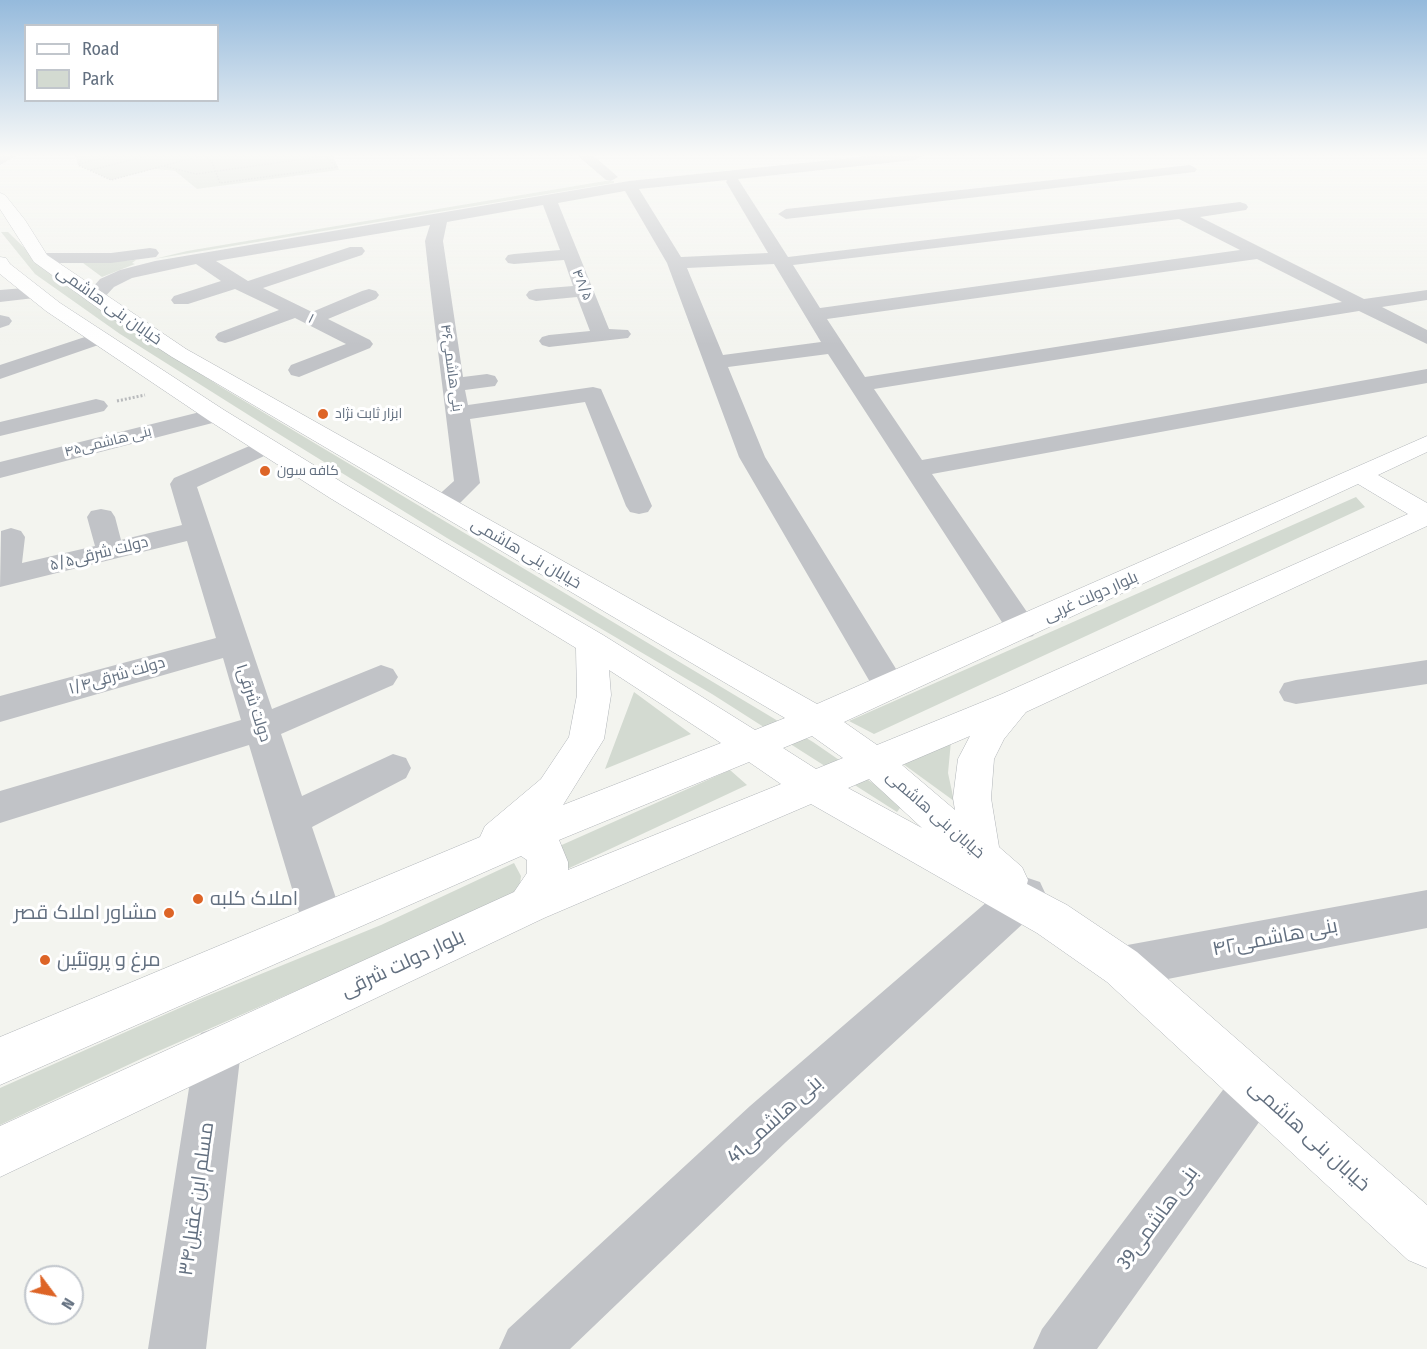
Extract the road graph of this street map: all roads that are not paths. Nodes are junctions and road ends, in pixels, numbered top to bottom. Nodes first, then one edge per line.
1 (396, 219) edge
2 (476, 219) edge
3 (556, 219) edge
4 (646, 219) edge
5 (759, 219) edge
6 (1139, 219) edge
7 (1192, 219) edge
8 (10, 224) edge
9 (436, 230) junction
10 (561, 232) junction
11 (540, 234) dead end
12 (458, 239) dead end
13 (356, 251) dead end
14 (1259, 253) junction
15 (569, 254) junction
16 (40, 258) junction
17 (154, 259) junction
18 (200, 259) junction
19 (514, 259) dead end
20 (787, 259) junction
21 (676, 263) junction
22 (3, 278) edge
23 (242, 285) junction
24 (584, 291) junction
25 (369, 295) dead end
26 (1424, 295) dead end
27 (94, 296) junction
28 (536, 296) dead end
29 (181, 300) dead end
30 (1362, 305) junction
31 (304, 315) junction
32 (814, 315) junction
33 (623, 334) dead end
34 (602, 336) junction
35 (225, 337) dead end
36 (100, 338) junction
37 (1427, 338) edge
38 (549, 341) dead end
39 (834, 347) junction
40 (715, 363) junction
41 (299, 369) dead end
42 (0, 372) edge
43 (1427, 376) edge
44 (487, 381) dead end
45 (453, 385) junction
46 (859, 385) junction
47 (96, 406) road end
48 (457, 414) junction
49 (216, 415) junction
50 (0, 429) edge
51 (1427, 443) edge
52 (266, 446) junction
53 (915, 469) junction
54 (0, 470) edge
55 (1360, 475) junction
56 (442, 506) junction
57 (639, 506) dead end
58 (1427, 515) edge
59 (101, 517) dead end
60 (197, 530) junction
61 (11, 537) dead end
62 (110, 551) junction
63 (3, 578) edge
64 (1022, 628) junction
65 (234, 644) junction
66 (592, 644) junction
67 (1427, 672) edge
68 (381, 677) dead end
69 (889, 685) junction
70 (1296, 692) dead end
71 (1014, 703) junction
72 (0, 709) edge
73 (816, 720) junction
74 (261, 728) junction
75 (753, 746) junction
76 (873, 761) junction
77 (393, 768) dead end
78 (812, 786) junction
79 (0, 807) edge
80 (290, 820) junction
81 (479, 855) junction
82 (980, 855) junction
83 (529, 905) junction
84 (1032, 905) junction
85 (1427, 909) edge
86 (323, 922) junction
87 (1122, 967) junction
88 (218, 1050) junction
89 (0, 1061) edge
90 (1255, 1087) junction
91 (0, 1152) edge
92 (1427, 1241) edge
93 (528, 1348) edge
94 (177, 1349) edge
95 (1062, 1349) edge

1 - 17 street
2 - 9 street
3 - 10 street, ۴۸/۵
4 - 21 street
5 - 20 street
6 - 20 street
7 - 14 street
8 - 16 main road, خیابان بنی هاشمی
9 - 12 street
9 - 18 street
9 - 45 street, بنی هاشمی۴۶
10 - 11 street
10 - 15 street, ۴۸/۵
13 - 23 street
14 - 30 street
14 - 32 street
15 - 19 street
15 - 24 street, ۴۸/۵
16 - 17 street
16 - 27 main road, خیابان بنی هاشمی
17 - 18 street
17 - 27 street
18 - 23 street, ۱
20 - 21 street
20 - 32 street
21 - 40 street
22 - 36 main road, خیابان بنی هاشمی
23 - 29 street
23 - 31 street, ۱
24 - 28 street
24 - 34 street, ۴۸/۵
25 - 31 street
26 - 30 street
27 - 56 main road, خیابان بنی هاشمی
30 - 37 street
30 - 46 street
31 - 35 street
31 - 41 street, ۱
32 - 39 street
33 - 34 street
34 - 38 street
36 - 42 street
36 - 49 main road, خیابان بنی هاشمی
39 - 40 street
39 - 46 street
40 - 69 street
43 - 53 street
44 - 45 street
45 - 48 street, بنی هاشمی۴۶
46 - 53 street
47 - 50 street
48 - 56 street, بنی هاشمی۴۶
48 - 57 street
49 - 52 main road, خیابان بنی هاشمی
49 - 54 street, بنی هاشمی۴۵
51 - 55 main road, بلوار دولت غربی
52 - 60 street, ۱دولت شرقی
52 - 66 main road, خیابان بنی هاشمی
53 - 64 street
55 - 58 main road
55 - 64 main road, بلوار دولت غربی
56 - 73 main road, خیابان بنی هاشمی
58 - 71 main road
59 - 62 street
60 - 62 street, ۵/۵دولت شرقی
60 - 65 street, ۱دولت شرقی
61 - 63 street
62 - 63 street, ۵/۵دولت شرقی
64 - 69 main road, بلوار دولت غربی
65 - 72 street, ۱/۴دولت شرقی
65 - 74 street, ۱دولت شرقی
66 - 75 main road, خیابان بنی هاشمی
66 - 81 main road
67 - 70 street
68 - 74 street
69 - 73 main road, بلوار دولت غربی
71 - 76 main road
71 - 82 main road
73 - 75 main road, بلوار دولت غربی
73 - 76 main road, خیابان بنی هاشمی
74 - 79 street
74 - 80 street, ۱دولت شرقی
75 - 78 main road, خیابان بنی هاشمی
75 - 81 main road
76 - 78 main road
76 - 82 main road, خیابان بنی هاشمی
77 - 80 street
78 - 83 main road, بلوار دولت شرقی
78 - 84 main road, خیابان بنی هاشمی
80 - 86 street, ۱دولت شرقی
81 - 83 main road
81 - 86 main road
82 - 84 main road, خیابان بنی هاشمی
83 - 88 main road, بلوار دولت شرقی
84 - 87 main road, خیابان بنی هاشمی
84 - 93 street, بنی هاشمی41
85 - 87 street, بنی هاشمی۴۲
86 - 89 main road
87 - 90 main road, خیابان بنی هاشمی
88 - 91 main road, بلوار دولت شرقی
88 - 94 street, مسلم ابن عقیل۳۴
90 - 92 main road, خیابان بنی هاشمی
90 - 95 street, بنی هاشمی39

